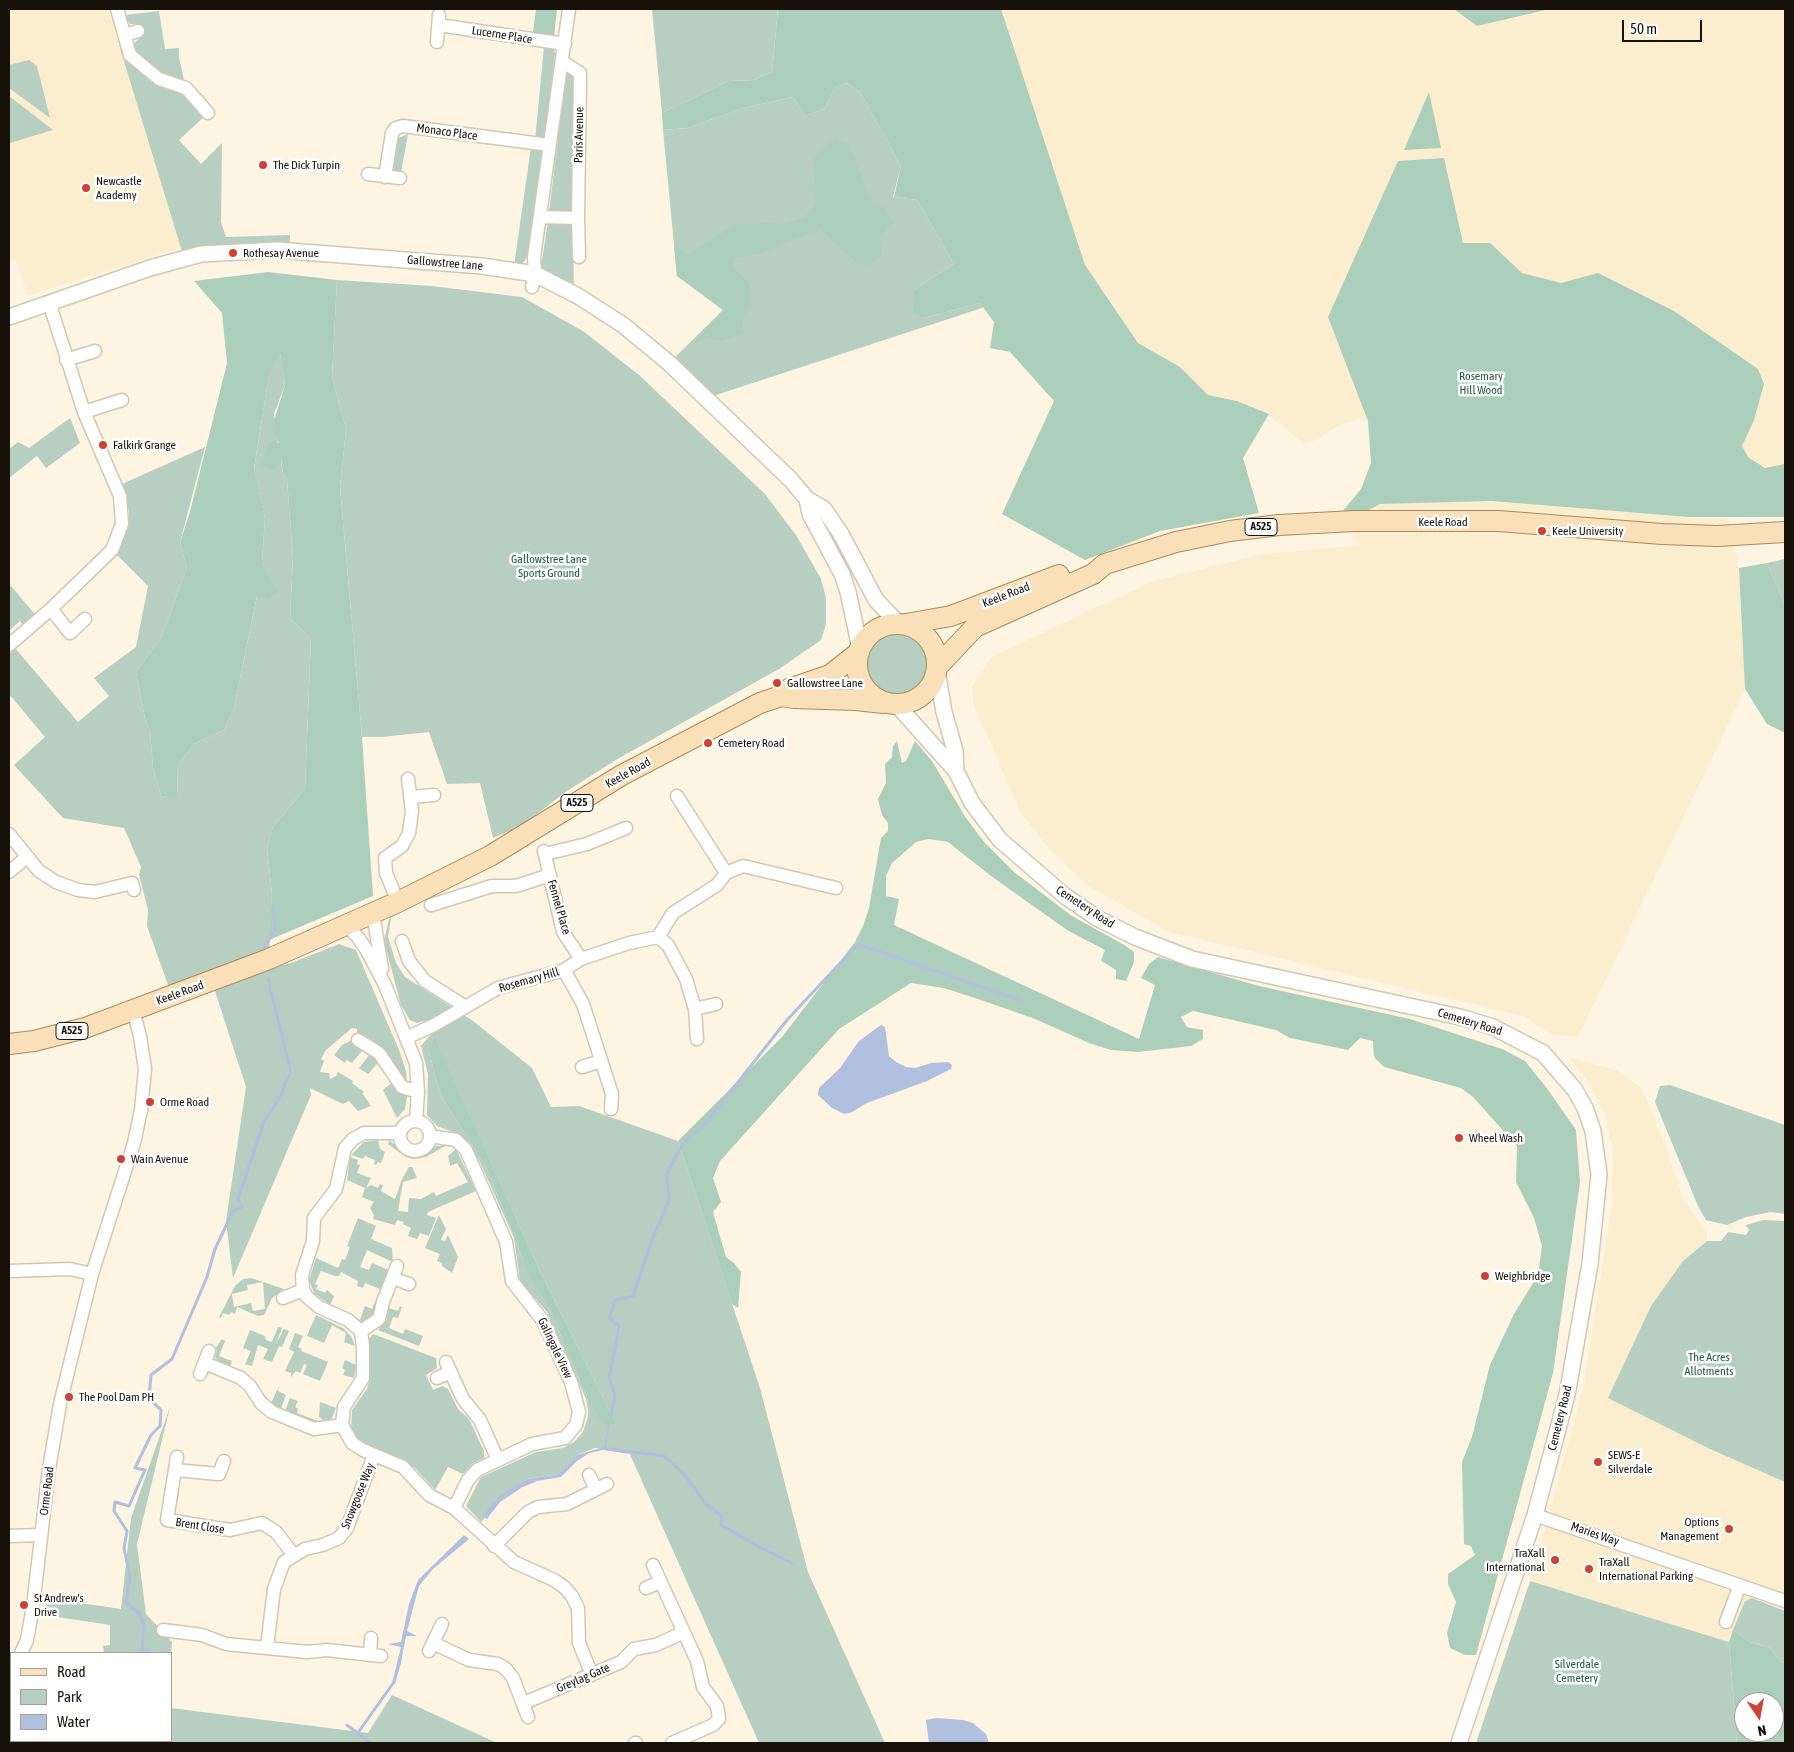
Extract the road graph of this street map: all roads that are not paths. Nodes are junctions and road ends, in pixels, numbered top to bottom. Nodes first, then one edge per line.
1 (117, 9) edge
2 (569, 9) edge
3 (138, 31) dead end
4 (125, 35) junction
5 (437, 42) dead end
6 (565, 44) junction
7 (563, 62) junction
8 (208, 113) dead end
9 (549, 145) junction
10 (368, 174) dead end
11 (385, 177) junction
12 (400, 178) dead end
13 (541, 216) junction
14 (578, 218) junction
15 (579, 257) dead end
16 (533, 281) junction
17 (49, 302) junction
18 (9, 317) edge
19 (95, 351) dead end
20 (66, 360) junction
21 (122, 400) dead end
22 (84, 412) junction
23 (807, 499) junction
24 (1785, 532) edge
25 (1105, 564) junction
26 (51, 609) junction
27 (85, 619) dead end
28 (902, 624) junction
29 (9, 645) edge
30 (859, 651) junction
31 (937, 669) junction
32 (781, 696) junction
33 (893, 704) junction
34 (956, 771) junction
35 (408, 779) dead end
36 (434, 795) dead end
37 (677, 796) dead end
38 (411, 797) junction
39 (626, 828) dead end
40 (9, 834) edge
41 (27, 857) junction
42 (9, 872) edge
43 (726, 873) junction
44 (550, 875) junction
45 (133, 887) dead end
46 (836, 888) dead end
47 (398, 902) junction
48 (431, 905) dead end
49 (373, 913) junction
50 (346, 925) junction
51 (658, 937) junction
52 (401, 950) dead end
53 (581, 959) junction
54 (564, 970) junction
55 (385, 985) junction
56 (716, 1004) dead end
57 (466, 1007) junction
58 (695, 1009) junction
59 (132, 1010) junction
60 (406, 1038) junction
61 (697, 1039) dead end
62 (358, 1040) dead end
63 (9, 1044) edge
64 (601, 1061) junction
65 (582, 1067) dead end
66 (418, 1092) junction
67 (611, 1109) dead end
68 (416, 1121) junction
69 (400, 1133) junction
70 (430, 1136) junction
71 (9, 1271) edge
72 (92, 1274) junction
73 (409, 1284) dead end
74 (303, 1290) junction
75 (282, 1298) dead end
76 (360, 1331) junction
77 (205, 1363) dead end
78 (437, 1378) dead end
79 (342, 1426) junction
80 (374, 1455) junction
81 (498, 1460) junction
82 (224, 1461) dead end
83 (589, 1475) dead end
84 (454, 1508) junction
85 (1535, 1515) junction
86 (42, 1535) junction
87 (9, 1536) edge
88 (494, 1546) junction
89 (293, 1554) junction
90 (652, 1565) dead end
91 (660, 1582) junction
92 (1740, 1585) junction
93 (646, 1588) dead end
94 (1785, 1601) edge
95 (1726, 1622) dead end
96 (442, 1624) dead end
97 (163, 1630) dead end
98 (682, 1633) junction
99 (371, 1638) dead end
100 (28, 1647) edge
101 (267, 1647) junction
102 (592, 1676) junction
103 (524, 1704) junction
104 (528, 1718) dead end
105 (672, 1743) edge
106 (1459, 1743) edge

1 - 4 street
2 - 6 street, Paris Avenue
3 - 4 street
4 - 8 street
5 - 6 street, Lucerne Place
6 - 7 street, Paris Avenue
7 - 9 street, Paris Avenue
7 - 14 street, Paris Avenue
9 - 11 street, Monaco Place
9 - 13 street, Paris Avenue
10 - 11 street
11 - 12 street
13 - 14 street
13 - 16 street, Paris Avenue
14 - 15 street, Paris Avenue
16 - 17 street, Gallowstree Lane
16 - 23 street, Gallowstree Lane
17 - 18 street, Gallowstree Lane
17 - 20 street
19 - 20 street
20 - 22 street
21 - 22 street
22 - 26 street
23 - 28 street, Gallowstree Lane
23 - 30 street, Gallowstree Lane
24 - 25 main road, Keele Road / A525
25 - 28 main road, Keele Road / A525
25 - 31 main road, Keele Road / A525
26 - 27 street
26 - 29 street
28 - 30 main road
28 - 31 main road
30 - 32 main road, Keele Road / A525
30 - 33 main road
31 - 33 main road
31 - 34 street, Cemetery Road
32 - 33 main road, Keele Road / A525
32 - 47 main road, Keele Road / A525
33 - 34 street, Cemetery Road
34 - 85 street, Cemetery Road
35 - 38 street
36 - 38 street
37 - 43 street
38 - 47 street
39 - 44 street, Fennel Place
40 - 41 street
41 - 42 street
41 - 45 street
43 - 46 street
43 - 51 street
44 - 48 street
44 - 53 street, Fennel Place
47 - 49 main road, Keele Road / A525
49 - 50 main road, Keele Road / A525
49 - 55 street
50 - 55 street
50 - 59 main road, Keele Road / A525
51 - 53 street, Rosemary Hill
51 - 58 street
52 - 57 street
53 - 54 street, Rosemary Hill
54 - 57 street, Rosemary Hill
54 - 64 street
55 - 60 street
56 - 58 street
57 - 60 street, Rosemary Hill
58 - 61 street
59 - 63 main road, Keele Road / A525
59 - 72 street, Orme Road
60 - 66 street
62 - 66 street
64 - 65 street
64 - 67 street
66 - 68 street
68 - 69 street
68 - 70 street
69 - 70 street
69 - 74 street
70 - 81 street, Galingale View
71 - 72 street
72 - 86 street, Orme Road
73 - 76 street
74 - 75 street
74 - 76 street
76 - 79 street
77 - 79 street
78 - 81 street
79 - 80 street
80 - 84 street
80 - 89 street, Snowgoose Way
81 - 84 street, Galingale View
82 - 89 street, Brent Close
83 - 88 street
84 - 88 street
85 - 92 street, Maries Way
85 - 106 street, Cemetery Road
86 - 87 street
86 - 100 street, Orme Road
88 - 102 street
89 - 101 street
90 - 91 street
91 - 93 street
91 - 98 street
92 - 94 street, Maries Way
92 - 95 street
96 - 103 street
97 - 101 street
98 - 102 street, Greylag Gate
98 - 105 street
99 - 101 street
102 - 103 street, Greylag Gate
103 - 104 street

